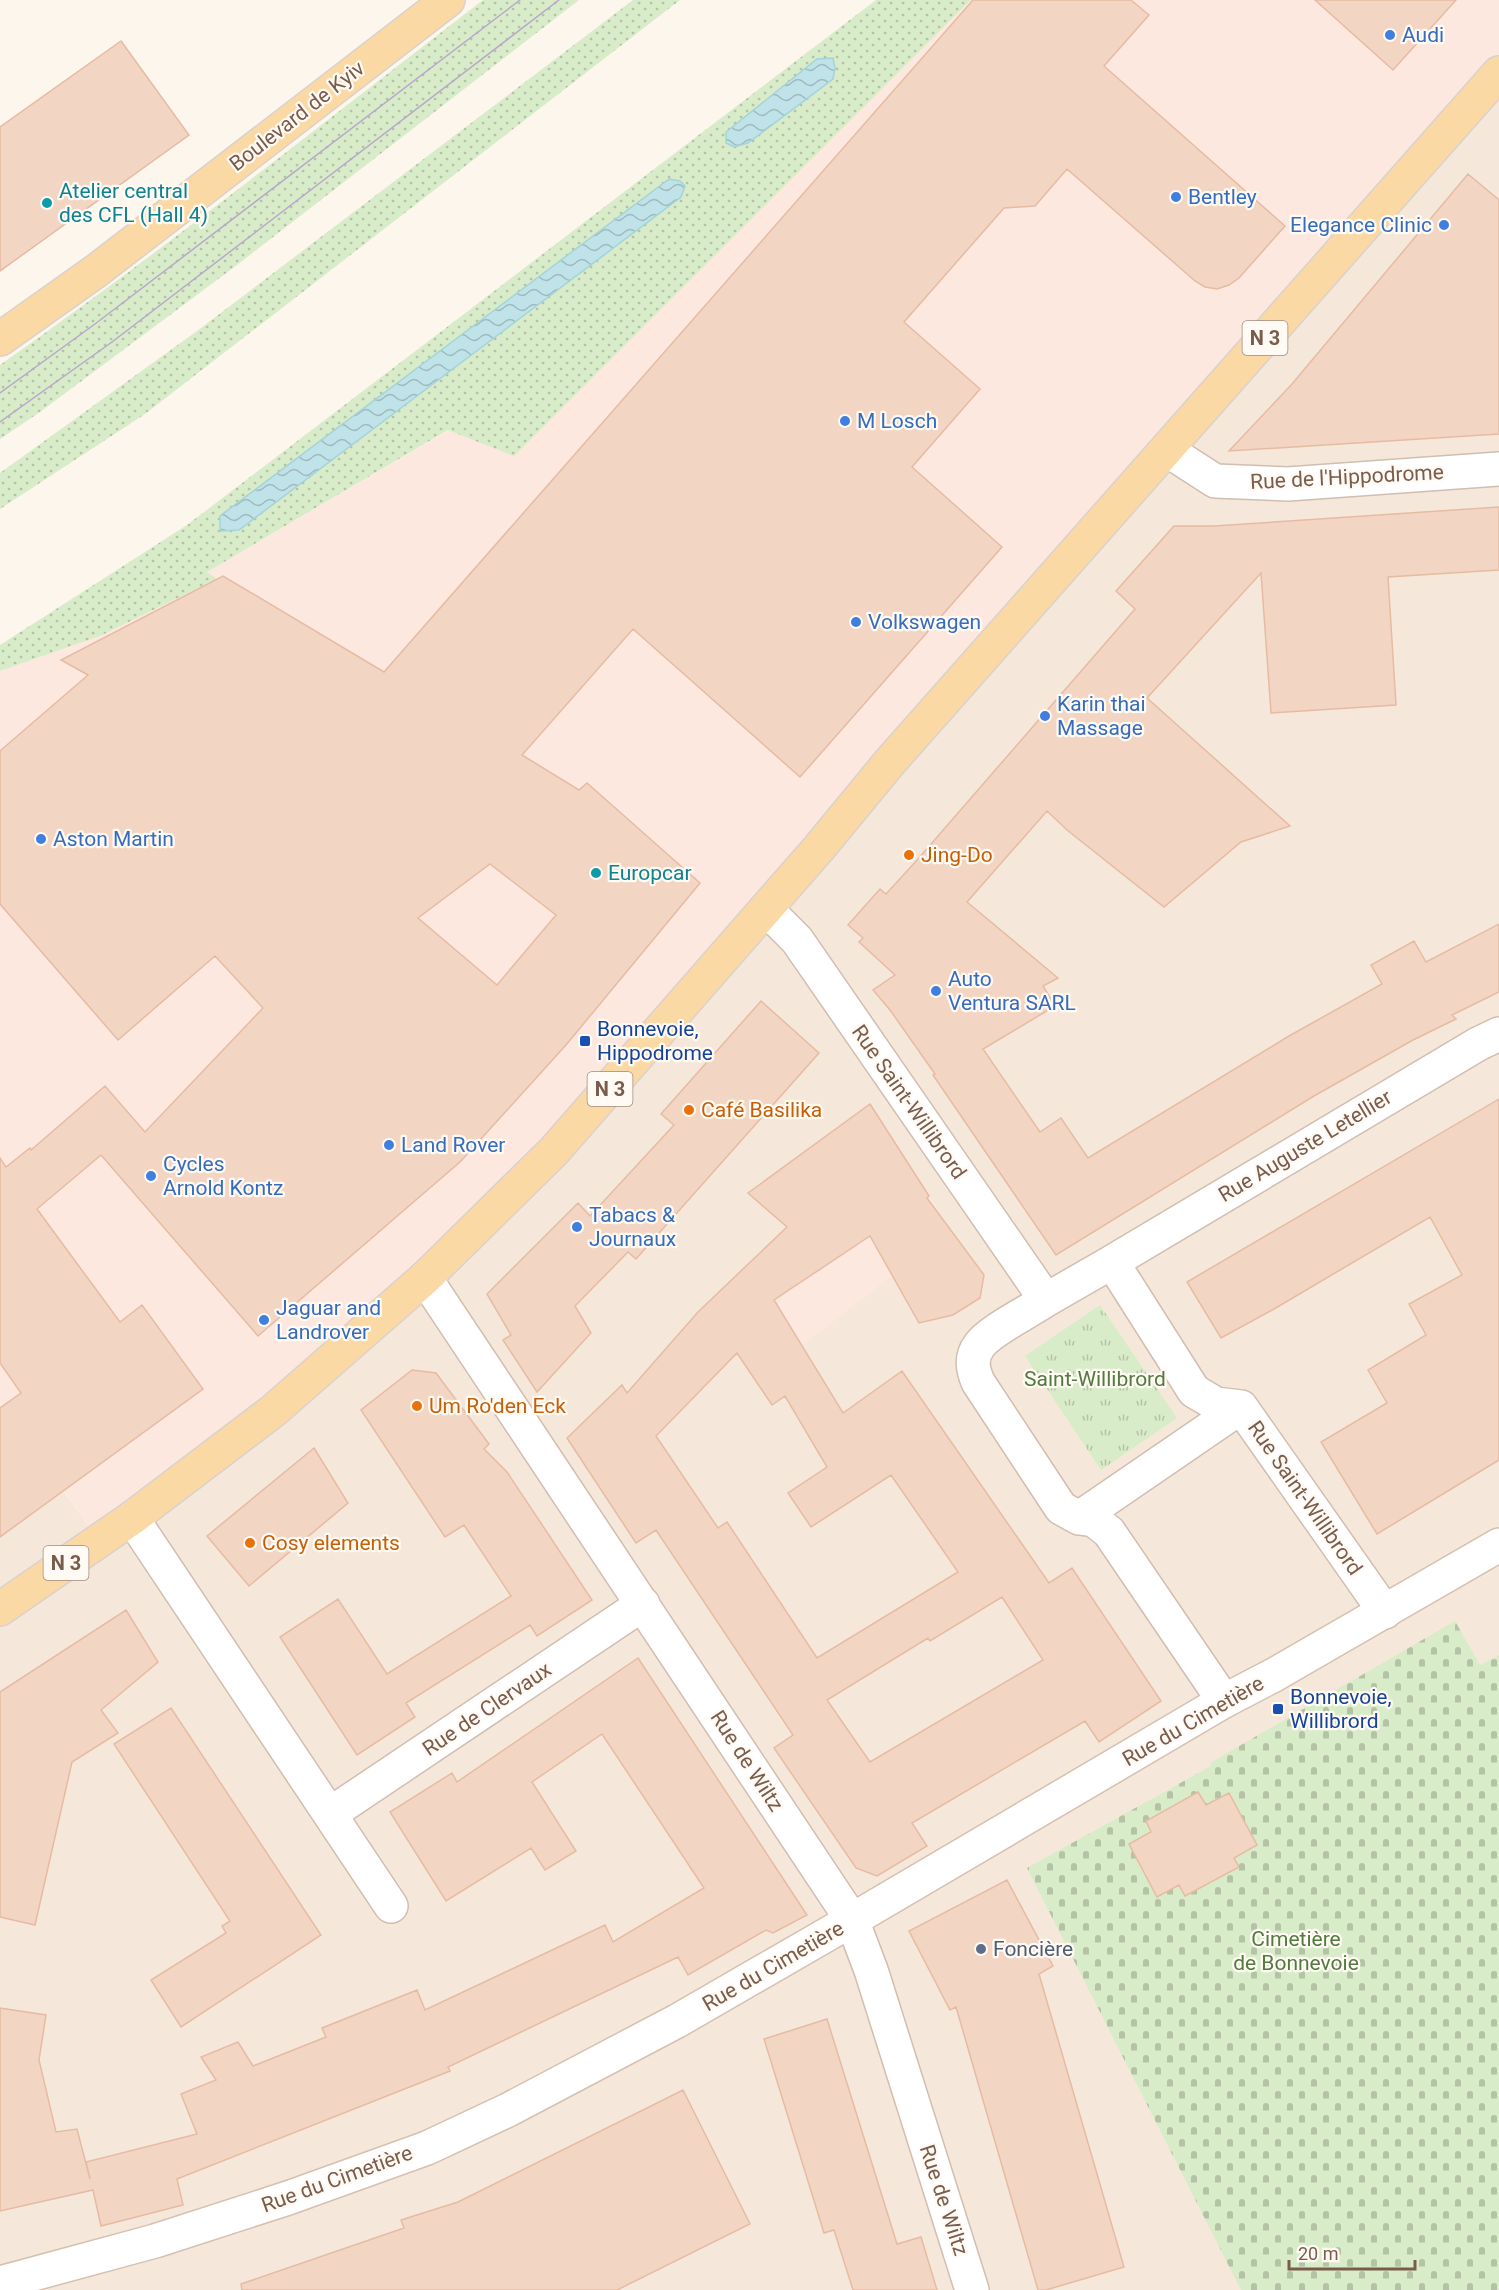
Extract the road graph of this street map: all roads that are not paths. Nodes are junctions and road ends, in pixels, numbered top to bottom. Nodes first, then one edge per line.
1 (448, 0) edge
2 (1499, 73) edge
3 (0, 339) edge
4 (1167, 450) junction
5 (1499, 469) edge
6 (766, 909) junction
7 (1499, 1034) edge
8 (1112, 1262) junction
9 (424, 1278) junction
10 (1046, 1300) junction
11 (1240, 1407) junction
12 (132, 1518) junction
13 (1079, 1518) junction
14 (1499, 1545) edge
15 (643, 1604) junction
16 (0, 1609) edge
17 (1384, 1612) junction
18 (1224, 1701) junction
19 (330, 1814) junction
20 (391, 1906) dead end
21 (852, 1920) junction
22 (0, 2283) edge
23 (972, 2290) edge

1 - 3 main road, Boulevard de Kyiv
2 - 4 main road, N 3
4 - 5 street, Rue de l'Hippodrome
4 - 6 main road, N 3
6 - 9 main road, N 3
6 - 10 street, Rue Saint-Willibrord
7 - 8 street, Rue Auguste Letellier
8 - 10 street
8 - 11 street, Rue Saint-Willibrord
9 - 12 main road, N 3
9 - 15 street, Rue de Wiltz
10 - 13 street
11 - 13 street
11 - 17 street, Rue Saint-Willibrord
12 - 16 main road, N 3
12 - 19 street
13 - 18 street
14 - 17 street, Rue du Cimetière
15 - 19 street, Rue de Clervaux
15 - 21 street, Rue de Wiltz
17 - 18 street, Rue du Cimetière
18 - 21 street, Rue du Cimetière
19 - 20 street
21 - 22 street, Rue du Cimetière
21 - 23 street, Rue de Wiltz

